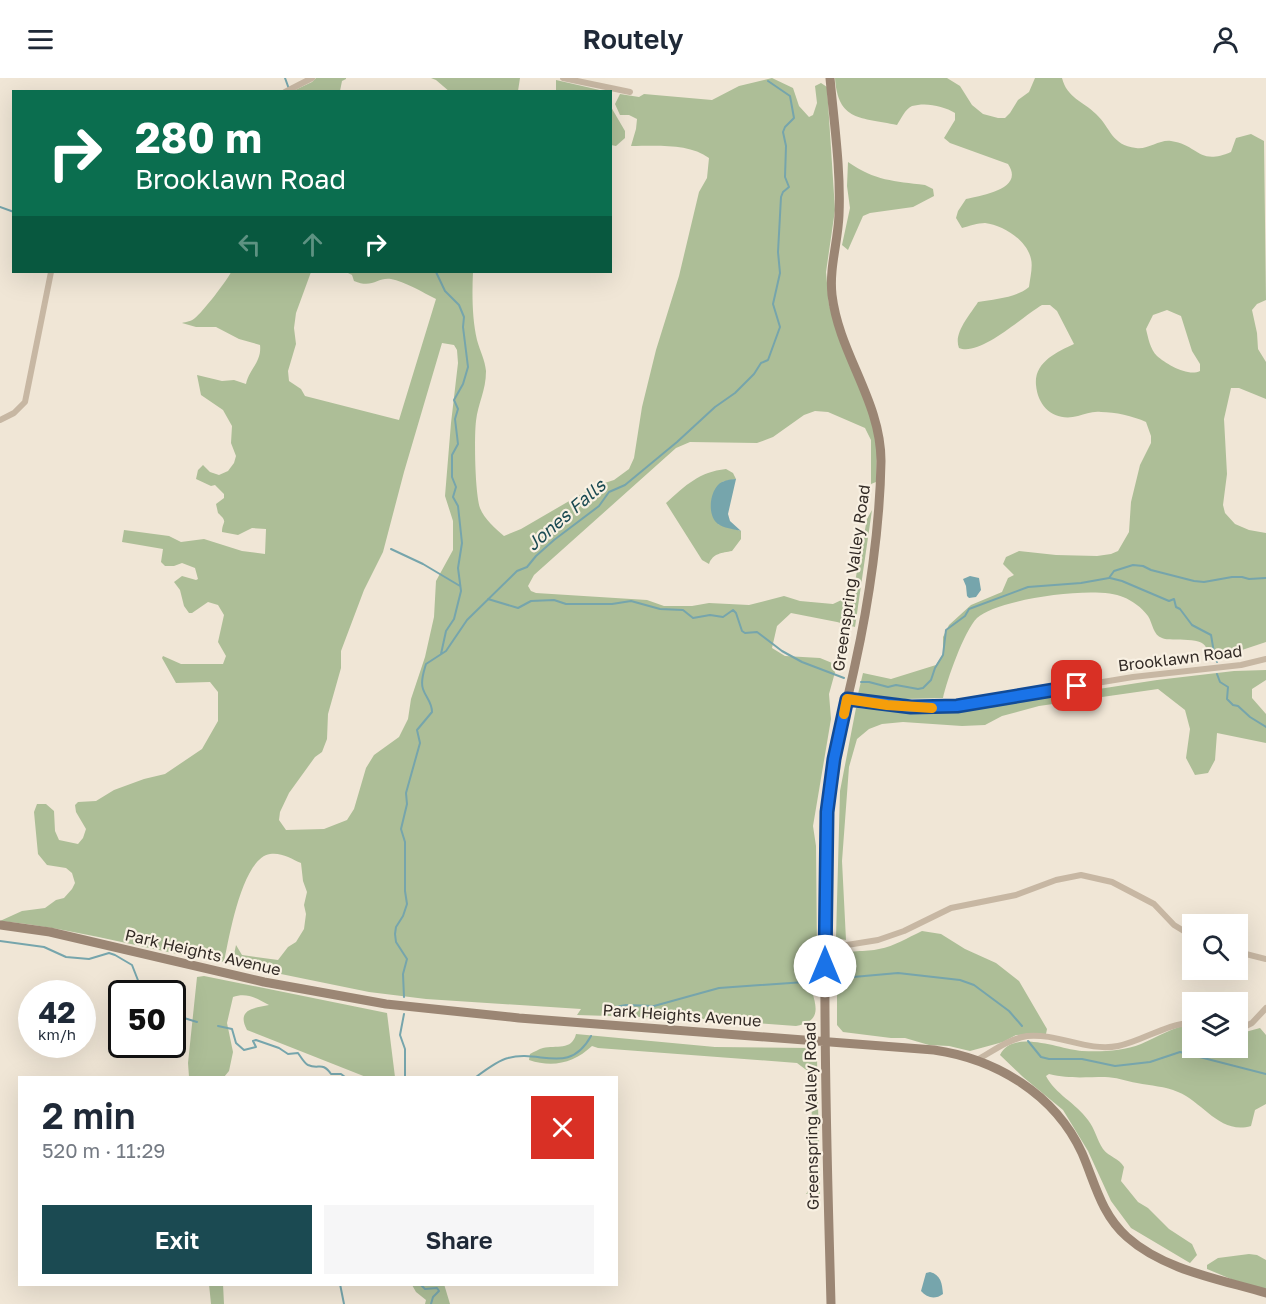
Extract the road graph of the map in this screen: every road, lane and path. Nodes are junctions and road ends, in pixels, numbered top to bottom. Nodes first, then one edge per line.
1 (312, 78) edge
2 (563, 78) edge
3 (830, 78) edge
4 (288, 89) edge
5 (630, 92) dead end
6 (51, 273) edge
7 (0, 420) edge
8 (1266, 659) edge
9 (847, 699) junction
10 (0, 925) edge
11 (1182, 930) edge
12 (825, 945) junction
13 (1248, 954) edge
14 (1266, 959) edge
15 (1266, 1008) edge
16 (1182, 1025) edge
17 (1248, 1025) edge
18 (824, 1041) junction
19 (977, 1059) junction
20 (1266, 1293) edge
21 (831, 1304) edge

1 - 4 street
2 - 5 street
3 - 9 main road, Greenspring Valley Road
6 - 7 street
8 - 9 street, Brooklawn Road
9 - 12 main road, Greenspring Valley Road
10 - 18 main road, Park Heights Avenue
11 - 12 street
12 - 18 main road, Greenspring Valley Road
13 - 14 street
15 - 17 street
16 - 19 street
18 - 19 main road, Park Heights Avenue
18 - 21 main road, Greenspring Valley Road
19 - 20 main road, Park Heights Avenue

